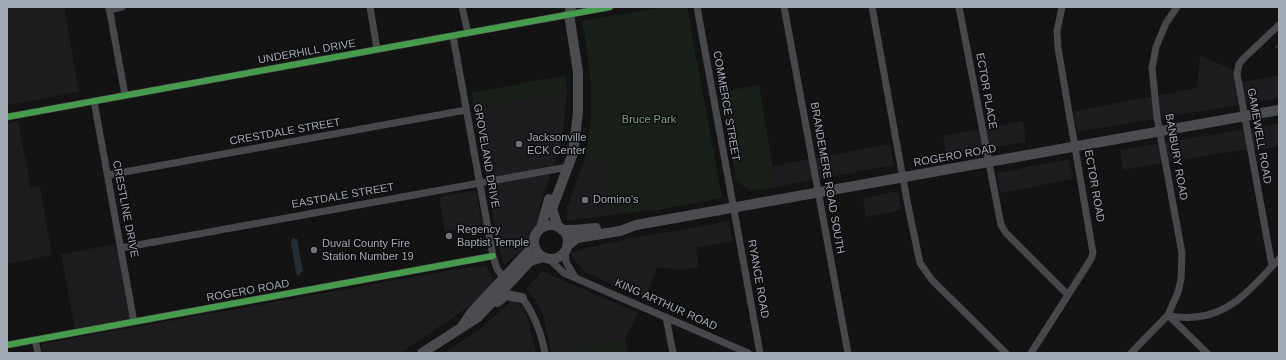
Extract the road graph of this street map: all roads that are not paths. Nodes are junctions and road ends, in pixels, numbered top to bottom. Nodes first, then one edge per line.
1 (122, 7) edge
2 (370, 7) edge
3 (462, 7) edge
4 (610, 7) edge
5 (697, 7) edge
6 (784, 7) edge
7 (872, 7) edge
8 (959, 7) edge
9 (1062, 7) edge
10 (1177, 7) edge
11 (109, 8) edge
12 (568, 9) edge
13 (1279, 25) edge
14 (468, 32) junction
15 (453, 36) junction
16 (377, 49) junction
17 (125, 95) junction
18 (94, 101) junction
19 (466, 110) junction
20 (1279, 110) edge
21 (7, 117) edge
22 (1245, 117) junction
23 (1160, 131) junction
24 (1075, 146) junction
25 (988, 162) junction
26 (568, 167) junction
27 (108, 175) junction
28 (903, 178) junction
29 (479, 183) junction
30 (558, 191) junction
31 (818, 193) junction
32 (734, 208) junction
33 (636, 225) junction
34 (541, 228) junction
35 (560, 228) junction
36 (534, 244) junction
37 (121, 248) junction
38 (566, 249) junction
39 (492, 256) junction
40 (546, 258) junction
41 (1279, 259) edge
42 (1272, 266) junction
43 (576, 277) junction
44 (504, 278) junction
45 (515, 278) junction
46 (1068, 295) junction
47 (522, 298) junction
48 (1168, 315) junction
49 (666, 317) junction
50 (134, 322) junction
51 (467, 324) junction
52 (35, 340) junction
53 (7, 345) edge
54 (38, 353) edge
55 (422, 353) edge
56 (544, 353) edge
57 (673, 353) edge
58 (748, 353) edge
59 (760, 353) edge
60 (848, 353) edge
61 (1006, 353) edge
62 (1031, 353) edge
63 (1131, 353) edge
64 (1207, 353) edge

1 - 11 street
2 - 16 street
3 - 14 street
4 - 12 street, UNDERHILL DRIVE
5 - 32 street, COMMERCE STREET
6 - 31 street, BRANDEMERE ROAD SOUTH
7 - 28 street
8 - 25 street, ECTOR PLACE
9 - 24 street, ECTOR ROAD
10 - 23 street, BANBURY ROAD
11 - 17 street
12 - 14 street, UNDERHILL DRIVE
12 - 26 main road
13 - 22 street, GAMEWELL ROAD
14 - 15 street, UNDERHILL DRIVE
15 - 16 street, UNDERHILL DRIVE
15 - 19 street, GROVELAND DRIVE
16 - 17 street, UNDERHILL DRIVE
17 - 18 street, UNDERHILL DRIVE
18 - 21 street, UNDERHILL DRIVE
18 - 27 street, CRESTLINE DRIVE
19 - 27 street, CRESTDALE STREET
19 - 29 street, GROVELAND DRIVE
20 - 22 main road, ROGERO ROAD
22 - 23 main road, ROGERO ROAD
22 - 42 street, GAMEWELL ROAD
23 - 24 main road, ROGERO ROAD
23 - 48 street, BANBURY ROAD
24 - 25 main road, ROGERO ROAD
24 - 46 street, ECTOR ROAD
25 - 28 main road, ROGERO ROAD
25 - 46 street, ECTOR PLACE
26 - 29 street, EASTDALE STREET
26 - 30 main road
27 - 37 street, CRESTLINE DRIVE
28 - 31 main road, ROGERO ROAD
28 - 61 street
29 - 37 street, EASTDALE STREET
29 - 39 street, GROVELAND DRIVE
30 - 34 main road
30 - 35 main road
31 - 32 main road, ROGERO ROAD
31 - 60 street, BRANDEMERE ROAD SOUTH
32 - 33 main road, ROGERO ROAD
32 - 59 street, RYANCE ROAD
33 - 35 main road, ROGERO ROAD
33 - 38 main road, ROGERO ROAD
34 - 35 main road
34 - 36 main road
35 - 38 main road
36 - 40 main road
36 - 44 main road
37 - 50 street, CRESTLINE DRIVE
38 - 40 main road
38 - 43 street
39 - 44 street, GROVELAND DRIVE
39 - 50 street, ROGERO ROAD
40 - 43 street, KING ARTHUR ROAD
40 - 45 main road
41 - 42 street
42 - 48 street
43 - 49 street, KING ARTHUR ROAD
44 - 51 main road
45 - 47 main road
45 - 51 main road
46 - 62 street, ECTOR ROAD
47 - 51 main road
47 - 56 street
48 - 63 street
48 - 64 street
49 - 57 street
49 - 58 street, KING ARTHUR ROAD
50 - 52 street, ROGERO ROAD
51 - 55 main road
52 - 53 street, ROGERO ROAD
52 - 54 street

